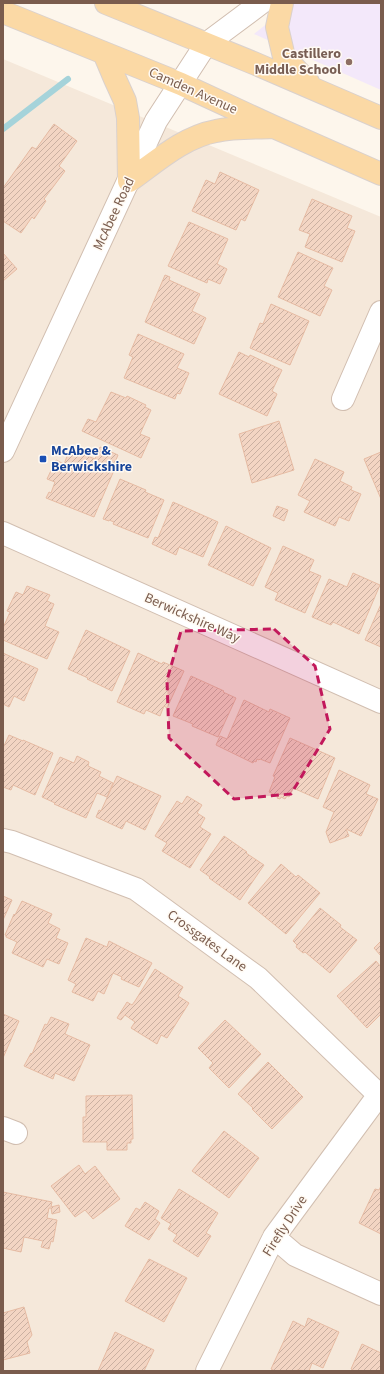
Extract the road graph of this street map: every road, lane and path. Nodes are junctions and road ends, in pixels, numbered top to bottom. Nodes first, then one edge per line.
1 (106, 3) edge
2 (261, 3) edge
3 (282, 3) edge
4 (3, 12) edge
5 (206, 44) junction
6 (104, 53) junction
7 (181, 84) junction
8 (314, 89) junction
9 (381, 118) edge
10 (274, 127) junction
11 (381, 174) edge
12 (129, 181) junction
13 (381, 312) edge
14 (343, 399) dead end
15 (3, 451) edge
16 (3, 533) edge
17 (381, 702) edge
18 (3, 840) edge
19 (380, 1093) edge
20 (274, 1237) junction
21 (381, 1294) edge
22 (207, 1371) edge

1 - 5 main road
2 - 5 street, McAbee Road
3 - 8 main road
4 - 6 main road, Camden Avenue
5 - 7 street, McAbee Road
5 - 8 main road
6 - 7 main road, Camden Avenue
6 - 12 main road
7 - 10 main road, Camden Avenue
7 - 12 street, McAbee Road
8 - 9 main road
10 - 11 main road, Camden Avenue
10 - 12 main road
12 - 15 street, McAbee Road
13 - 14 street
16 - 17 street, Berwickshire Way
18 - 19 street, Crossgates Lane
19 - 20 street, Firefly Drive
20 - 21 street
20 - 22 street, Firefly Drive

